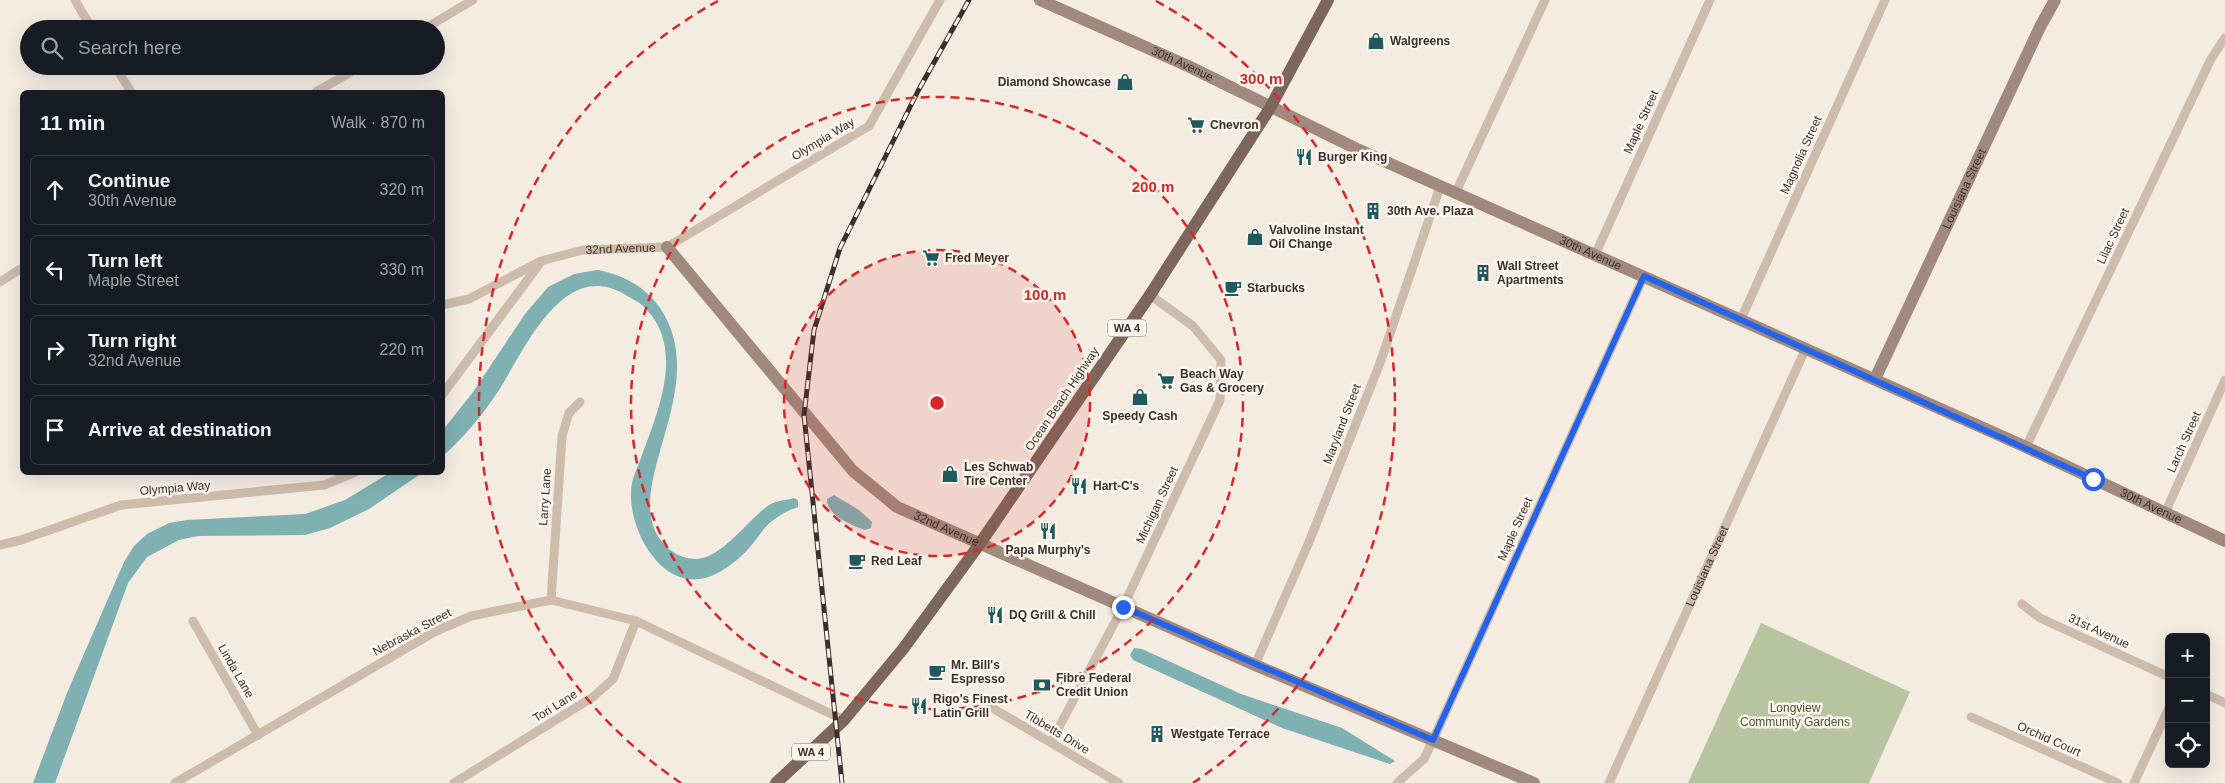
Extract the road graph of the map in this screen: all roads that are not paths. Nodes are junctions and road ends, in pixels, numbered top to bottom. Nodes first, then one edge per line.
1 (75, 0) edge
2 (473, 0) edge
3 (940, 0) edge
4 (1040, 0) edge
5 (1328, 0) edge
6 (1544, 0) edge
7 (1710, 0) edge
8 (1885, 0) edge
9 (2055, 0) edge
10 (87, 20) edge
11 (439, 20) edge
12 (2225, 38) edge
13 (121, 75) edge
14 (345, 75) edge
15 (130, 90) edge
16 (319, 90) edge
17 (1270, 108) junction
18 (1440, 187) junction
19 (1455, 194) junction
20 (667, 247) junction
21 (1595, 255) junction
22 (541, 261) junction
23 (20, 269) edge
24 (1644, 276) junction
25 (0, 282) edge
26 (1150, 294) junction
27 (445, 304) edge
28 (1741, 320) junction
29 (1805, 350) junction
30 (1874, 380) junction
31 (2225, 380) edge
32 (445, 391) edge
33 (580, 402) dead end
34 (2026, 447) junction
35 (349, 475) edge
36 (2165, 513) junction
37 (2225, 541) edge
38 (0, 545) edge
39 (979, 545) junction
40 (551, 600) junction
41 (2022, 604) dead end
42 (1123, 607) junction
43 (193, 621) dead end
44 (636, 621) junction
45 (1255, 665) junction
46 (2165, 675) edge
47 (2210, 696) edge
48 (982, 702) dead end
49 (2225, 703) edge
50 (1971, 717) dead end
51 (2165, 717) edge
52 (844, 720) junction
53 (258, 735) junction
54 (1433, 740) junction
55 (1051, 742) junction
56 (175, 783) edge
57 (454, 783) edge
58 (776, 783) edge
59 (1119, 783) edge
60 (1397, 783) edge
61 (1534, 783) edge
62 (1609, 783) edge
63 (2118, 783) edge
64 (2134, 783) edge

1 - 10 street
2 - 11 street
3 - 20 street, Olympia Way
4 - 17 street, 30th Avenue
5 - 17 main road, Ocean Beach Highway / WA 4
6 - 19 street
7 - 21 street, Maple Street
8 - 28 street, Magnolia Street
9 - 30 street, Louisiana Street
12 - 34 street, Lilac Street
13 - 15 street
14 - 16 street
17 - 18 street, 30th Avenue
17 - 26 main road, Ocean Beach Highway / WA 4
18 - 19 street, 30th Avenue
18 - 45 street, Maryland Street
19 - 21 street, 30th Avenue
20 - 22 street, 32nd Avenue
20 - 39 street, 32nd Avenue
21 - 24 street, 30th Avenue
22 - 27 street, 32nd Avenue
22 - 32 street
23 - 25 street
24 - 28 street, 30th Avenue
24 - 54 street, Maple Street
26 - 39 main road, Ocean Beach Highway / WA 4
26 - 42 street, Michigan Street
28 - 29 street, 30th Avenue
29 - 30 street, 30th Avenue
29 - 62 street, Louisiana Street
30 - 34 street, 30th Avenue
31 - 36 street, Larch Street
33 - 40 street, Larry Lane
34 - 36 street, 30th Avenue
35 - 38 street, Olympia Way
36 - 37 street, 30th Avenue
39 - 42 street, 32nd Avenue
39 - 52 main road, Ocean Beach Highway / WA 4
40 - 44 street, Nebraska Street
40 - 53 street, Nebraska Street
41 - 46 street, 31st Avenue
42 - 45 street, 32nd Avenue
42 - 55 street, Michigan Street
43 - 53 street, Linda Lane
44 - 52 street, Nebraska Street
44 - 57 street, Tori Lane
45 - 54 street, 32nd Avenue
47 - 49 street
48 - 55 street, Tibbetts Drive
50 - 63 street, Orchid Court
51 - 64 street
52 - 58 main road, Ocean Beach Highway / WA 4
53 - 56 street, Nebraska Street
54 - 60 street, Maple Street
54 - 61 street, 32nd Avenue
55 - 59 street, Tibbetts Drive

